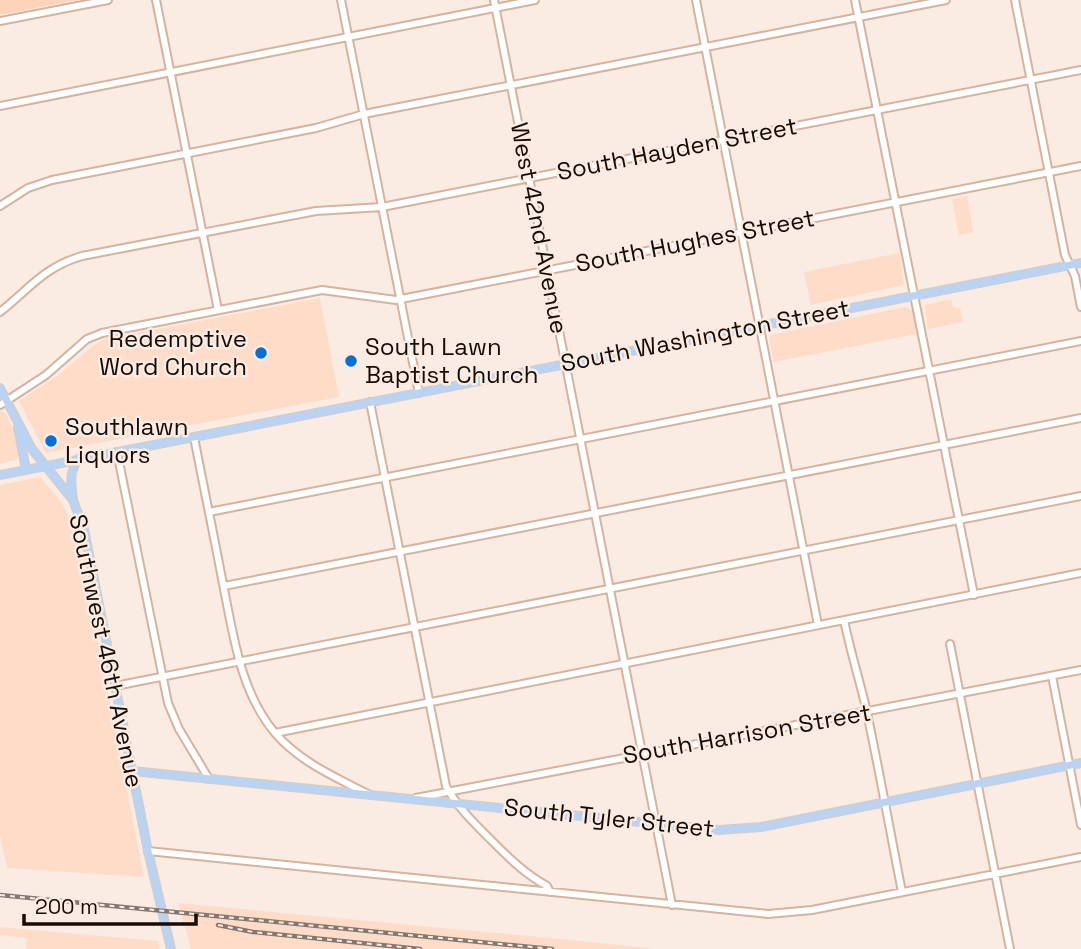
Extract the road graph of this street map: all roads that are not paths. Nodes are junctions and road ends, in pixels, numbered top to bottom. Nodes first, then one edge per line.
1 (108, 0) edge
2 (156, 0) edge
3 (341, 0) edge
4 (535, 0) edge
5 (696, 0) edge
6 (855, 0) edge
7 (946, 0) edge
8 (1015, 0) edge
9 (495, 4) edge
10 (858, 17) junction
11 (0, 21) edge
12 (348, 37) junction
13 (705, 47) junction
14 (1081, 70) edge
15 (171, 71) junction
16 (1031, 80) junction
17 (511, 86) junction
18 (0, 106) edge
19 (876, 109) junction
20 (364, 114) junction
21 (723, 139) junction
22 (187, 153) junction
23 (1081, 166) edge
24 (1049, 172) junction
25 (529, 179) junction
26 (895, 202) junction
27 (0, 206) edge
28 (382, 207) junction
29 (203, 233) junction
30 (742, 233) junction
31 (1081, 263) edge
32 (1070, 265) junction
33 (547, 270) junction
34 (914, 295) junction
35 (400, 300) junction
36 (1081, 307) edge
37 (218, 310) junction
38 (0, 312) edge
39 (760, 326) junction
40 (1081, 341) edge
41 (565, 364) junction
42 (931, 370) junction
43 (0, 388) edge
44 (419, 393) junction
45 (774, 401) junction
46 (370, 402) junction
47 (6, 404) edge
48 (1081, 418) edge
49 (194, 437) junction
50 (580, 439) junction
51 (945, 444) junction
52 (117, 452) junction
53 (78, 459) junction
54 (45, 466) junction
55 (26, 470) junction
56 (0, 475) edge
57 (789, 475) junction
58 (385, 477) junction
59 (1081, 496) edge
60 (73, 499) junction
61 (209, 512) junction
62 (595, 514) junction
63 (960, 519) junction
64 (803, 550) junction
65 (400, 552) junction
66 (1081, 573) edge
67 (224, 586) junction
68 (610, 588) junction
69 (974, 595) junction
70 (844, 620) junction
71 (818, 625) junction
72 (414, 626) junction
73 (950, 644) dead end
74 (239, 661) junction
75 (624, 663) junction
76 (1081, 670) edge
77 (1052, 676) junction
78 (162, 677) junction
79 (115, 686) junction
80 (960, 694) junction
81 (429, 702) junction
82 (867, 713) junction
83 (275, 733) junction
84 (642, 753) junction
85 (1081, 763) edge
86 (1070, 765) junction
87 (132, 771) junction
88 (209, 779) junction
89 (977, 783) junction
90 (449, 792) junction
91 (370, 795) junction
92 (412, 799) junction
93 (884, 802) junction
94 (455, 803) junction
95 (656, 824) junction
96 (1081, 825) edge
97 (148, 851) junction
98 (1081, 857) edge
99 (995, 874) junction
100 (550, 892) junction
101 (902, 892) junction
102 (672, 905) junction
103 (172, 949) edge
104 (1010, 949) edge

1 - 11 street
2 - 15 street
3 - 12 street
4 - 9 street
5 - 13 street
6 - 10 street
7 - 10 street
8 - 16 street
9 - 12 street
9 - 17 street, West 42nd Avenue
10 - 13 street
10 - 19 street
12 - 15 street
12 - 20 street
13 - 17 street
13 - 21 street
14 - 16 street, South Hayden Street
15 - 18 street
15 - 22 street
16 - 19 street, South Hayden Street
16 - 24 street
17 - 20 street
17 - 25 street, West 42nd Avenue
19 - 21 street, South Hayden Street
19 - 26 street
20 - 22 street
20 - 28 street
21 - 25 street, South Hayden Street
21 - 30 street
22 - 27 street
22 - 29 street
23 - 24 street, South Hughes Street
24 - 26 street, South Hughes Street
24 - 32 street
25 - 28 street, South Hayden Street
25 - 33 street, West 42nd Avenue
26 - 30 street, South Hughes Street
26 - 34 street
28 - 29 street, South Hayden Street
28 - 35 street
29 - 37 street
29 - 38 street, South Hayden Street
30 - 33 street, South Hughes Street
30 - 39 street
31 - 32 main road, South Washington Street
32 - 34 main road, South Washington Street
32 - 36 street
33 - 35 street, South Hughes Street
33 - 41 street, West 42nd Avenue
34 - 39 main road, South Washington Street
34 - 42 street
35 - 37 street, South Hughes Street
35 - 44 street
37 - 47 street, South Hughes Street
39 - 41 main road, South Washington Street
39 - 45 street
40 - 42 street
41 - 44 main road, South Washington Street
41 - 50 street, West 42nd Avenue
42 - 45 street
42 - 51 street
43 - 47 main road, Southwest 46th Avenue
44 - 46 main road, South Washington Street
45 - 50 street
45 - 57 street
46 - 49 main road, South Washington Street
46 - 58 street
47 - 54 main road, Southwest 46th Avenue
47 - 55 main road
48 - 51 street
49 - 52 main road, South Washington Street
49 - 61 street
50 - 58 street
50 - 62 street, West 42nd Avenue
51 - 57 street
51 - 63 street
52 - 53 main road, South Washington Street
52 - 78 street
53 - 54 main road, South Washington Street
53 - 60 main road
54 - 55 main road, South Washington Street
54 - 60 main road, Southwest 46th Avenue
55 - 56 main road, South Washington Street
57 - 62 street
57 - 64 street
58 - 61 street
58 - 65 street
59 - 63 street
60 - 79 main road, Southwest 46th Avenue
61 - 67 street
62 - 65 street
62 - 68 street, West 42nd Avenue
63 - 64 street
63 - 69 street
64 - 68 street
64 - 71 street
65 - 67 street
65 - 72 street
66 - 69 street
67 - 74 street
68 - 72 street
68 - 75 street, West 42nd Avenue
69 - 70 street
70 - 71 street
70 - 82 street
71 - 75 street
72 - 74 street
72 - 81 street
73 - 80 street
74 - 78 street
74 - 83 street
75 - 81 street
75 - 84 street, West 42nd Avenue
76 - 77 street, South Harrison Street
77 - 80 street, South Harrison Street
77 - 86 street
78 - 79 street
78 - 88 street
79 - 87 main road, Southwest 46th Avenue
80 - 82 street, South Harrison Street
80 - 89 street
81 - 83 street
81 - 90 street
82 - 84 street, South Harrison Street
82 - 93 street
83 - 91 street
84 - 90 street, South Harrison Street
84 - 95 street, West 42nd Avenue
85 - 86 main road, South Tyler Street
86 - 89 main road, South Tyler Street
86 - 96 street
87 - 88 main road, South Tyler Street
87 - 97 main road, Southwest 46th Avenue
88 - 91 main road, South Tyler Street
89 - 93 main road, South Tyler Street
89 - 99 street
90 - 92 street, South Harrison Street
90 - 94 street
91 - 92 main road, South Tyler Street
92 - 94 main road, South Tyler Street
93 - 95 main road, South Tyler Street
93 - 101 street
94 - 95 main road, South Tyler Street
94 - 100 street
95 - 102 street, West 42nd Avenue
97 - 100 street
97 - 103 main road, Southwest 46th Avenue
98 - 99 street
99 - 101 street
99 - 104 street
100 - 102 street
101 - 102 street

